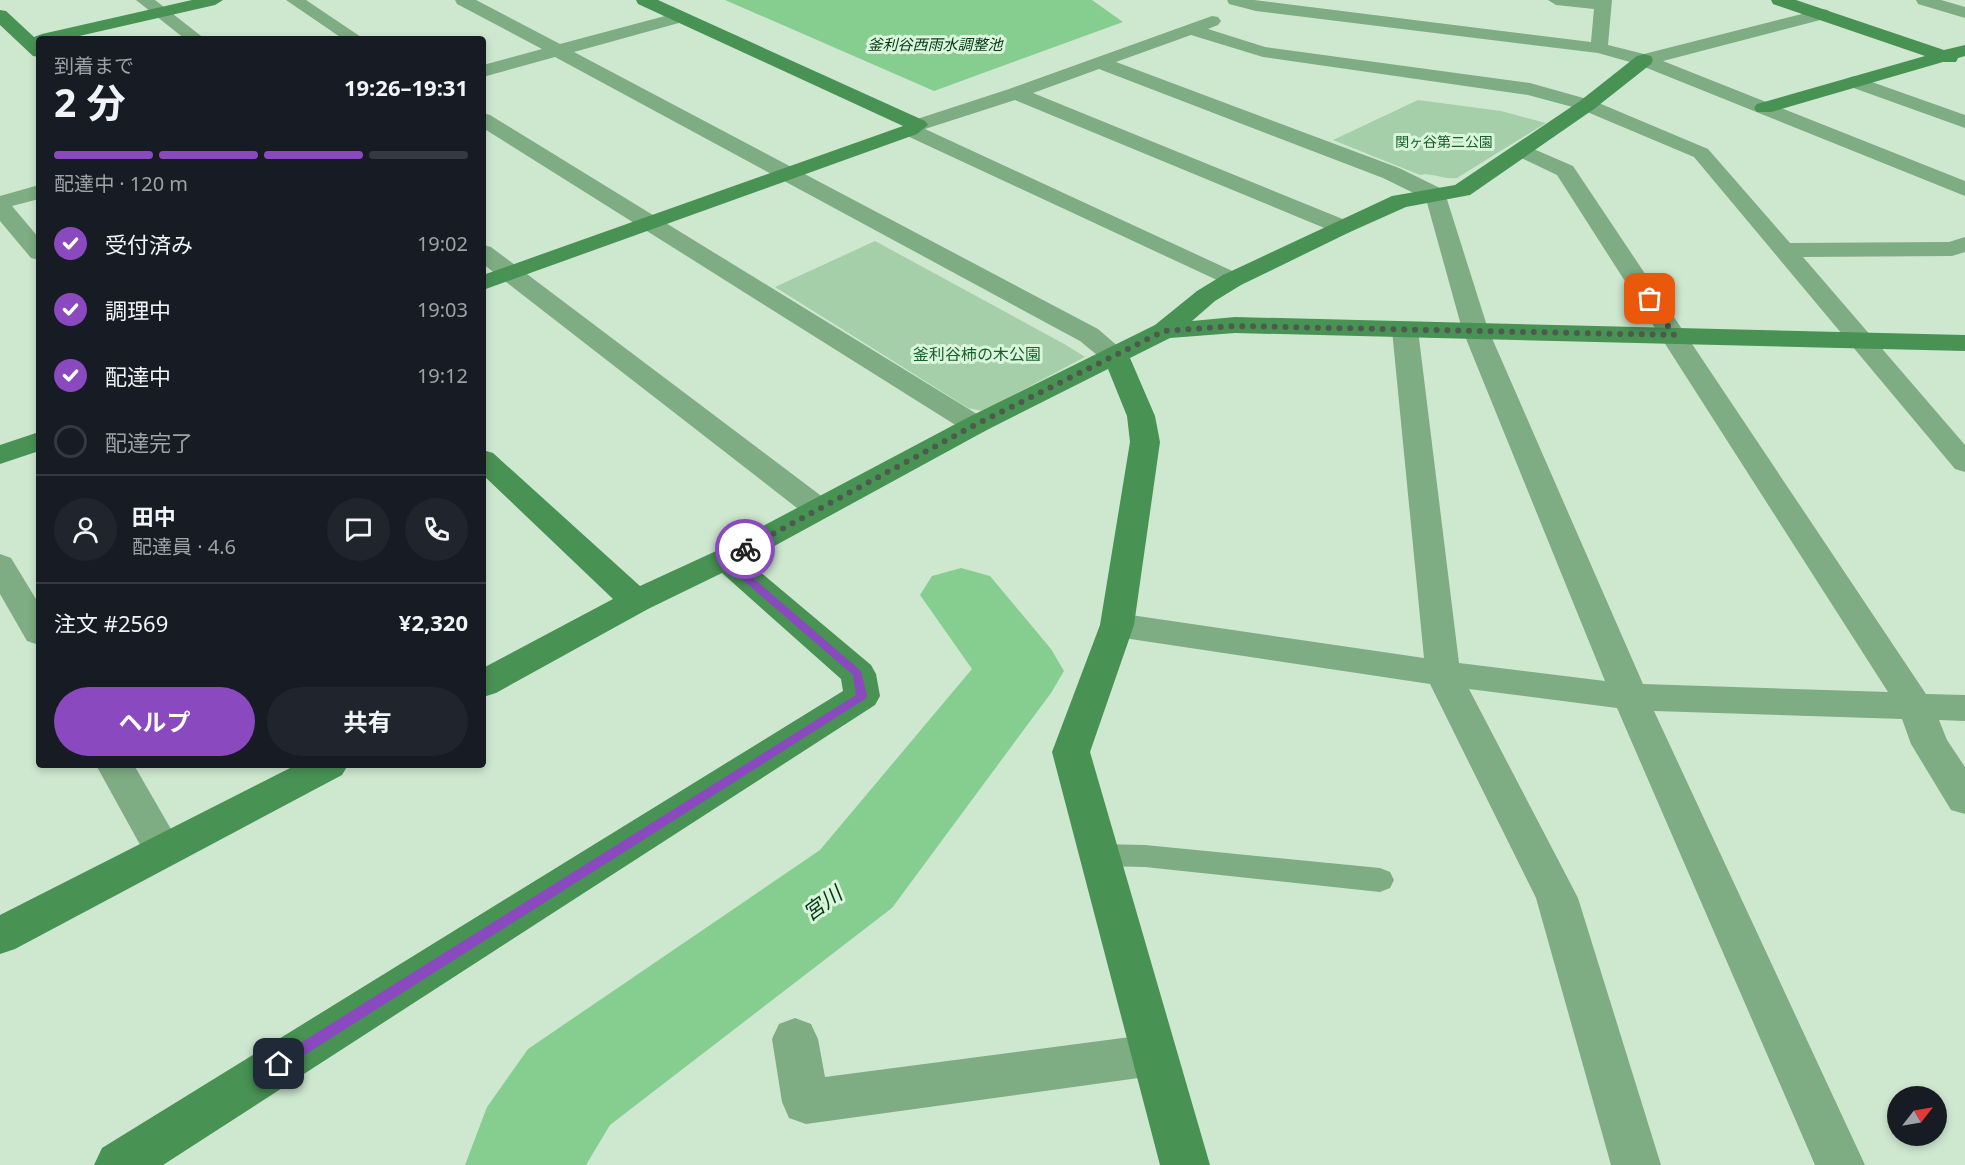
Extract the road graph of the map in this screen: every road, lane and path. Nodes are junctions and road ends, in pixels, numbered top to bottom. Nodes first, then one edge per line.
1 (144, 0) edge
2 (215, 0) edge
3 (294, 0) edge
4 (463, 0) edge
5 (644, 0) edge
6 (1235, 0) edge
7 (1556, 0) edge
8 (1779, 0) edge
9 (1924, 0) edge
10 (1258, 3) edge
11 (1604, 3) edge
12 (161, 12) junction
13 (1965, 13) edge
14 (1822, 14) junction
15 (0, 15) edge
16 (680, 17) junction
17 (1191, 29) junction
18 (65, 36) edge
19 (192, 36) edge
20 (350, 36) edge
21 (36, 42) edge
22 (36, 43) edge
23 (9, 46) dead end
24 (1599, 48) junction
25 (559, 50) junction
26 (1965, 50) edge
27 (1945, 56) junction
28 (1644, 60) junction
29 (1098, 62) junction
30 (1965, 63) edge
31 (486, 70) edge
32 (1855, 82) junction
33 (1016, 93) junction
34 (1587, 105) junction
35 (1764, 108) junction
36 (486, 121) edge
37 (1965, 122) edge
38 (914, 127) junction
39 (1521, 151) junction
40 (789, 174) junction
41 (1965, 189) edge
42 (36, 193) edge
43 (1436, 195) junction
44 (0, 204) edge
45 (650, 223) junction
46 (1342, 227) junction
47 (1965, 244) edge
48 (36, 249) edge
49 (1786, 250) junction
50 (486, 254) edge
51 (511, 273) junction
52 (1232, 280) junction
53 (486, 282) edge
54 (1475, 329) junction
55 (1405, 330) junction
56 (1164, 331) junction
57 (1674, 335) junction
58 (1861, 340) junction
59 (1965, 343) edge
60 (1115, 355) junction
61 (975, 425) junction
62 (36, 442) edge
63 (0, 455) edge
64 (486, 462) edge
65 (1965, 463) edge
66 (817, 508) junction
67 (725, 559) junction
68 (0, 565) edge
69 (636, 601) junction
70 (1117, 625) junction
71 (36, 628) edge
72 (1443, 673) junction
73 (486, 682) edge
74 (1630, 697) junction
75 (1916, 707) junction
76 (1965, 708) edge
77 (117, 768) edge
78 (323, 768) edge
79 (1965, 799) edge
80 (164, 850) junction
81 (1099, 855) junction
82 (1380, 880) dead end
83 (0, 936) edge
84 (795, 1039) dead end
85 (1153, 1055) junction
86 (119, 1165) edge
87 (1185, 1165) edge
88 (1636, 1165) edge
89 (1840, 1165) edge

1 - 12 street
2 - 12 street
3 - 20 street
4 - 25 street
5 - 16 street
6 - 10 street
7 - 11 street
8 - 14 street
9 - 13 street
10 - 17 street
10 - 24 street
11 - 24 street
12 - 18 street
12 - 19 street
14 - 27 street
14 - 28 street
15 - 21 street
16 - 25 street
16 - 38 street
17 - 29 street
17 - 34 street
22 - 23 street
24 - 28 street
25 - 31 street
25 - 40 street
26 - 27 street
27 - 30 street
27 - 32 street
28 - 34 street
28 - 35 street
29 - 33 street
29 - 43 street
32 - 35 street
32 - 37 street
33 - 38 street
33 - 46 street
34 - 39 street
34 - 49 street
35 - 41 street
36 - 45 street
38 - 40 street
38 - 52 street
39 - 43 street
39 - 57 street
40 - 45 street
40 - 60 street
42 - 44 street
43 - 46 street
43 - 54 street
44 - 48 street
45 - 51 street
45 - 61 street
46 - 52 street
47 - 49 street
49 - 58 street
50 - 51 street
51 - 53 street
51 - 66 street
52 - 56 street
54 - 55 street
54 - 57 street
54 - 74 street
55 - 56 street
55 - 72 street
56 - 60 street
57 - 58 street
57 - 75 street
58 - 59 street
58 - 65 street
60 - 61 street
60 - 70 street
61 - 66 street
62 - 63 street
64 - 69 street
66 - 67 street
67 - 69 street
67 - 86 street
68 - 71 street
69 - 73 street
70 - 72 street
70 - 81 street
72 - 74 street
72 - 88 street
74 - 75 street
74 - 89 street
75 - 76 street
75 - 79 street
77 - 80 street
78 - 80 street
80 - 83 street
81 - 82 lane
81 - 85 street
84 - 85 street
85 - 87 street

